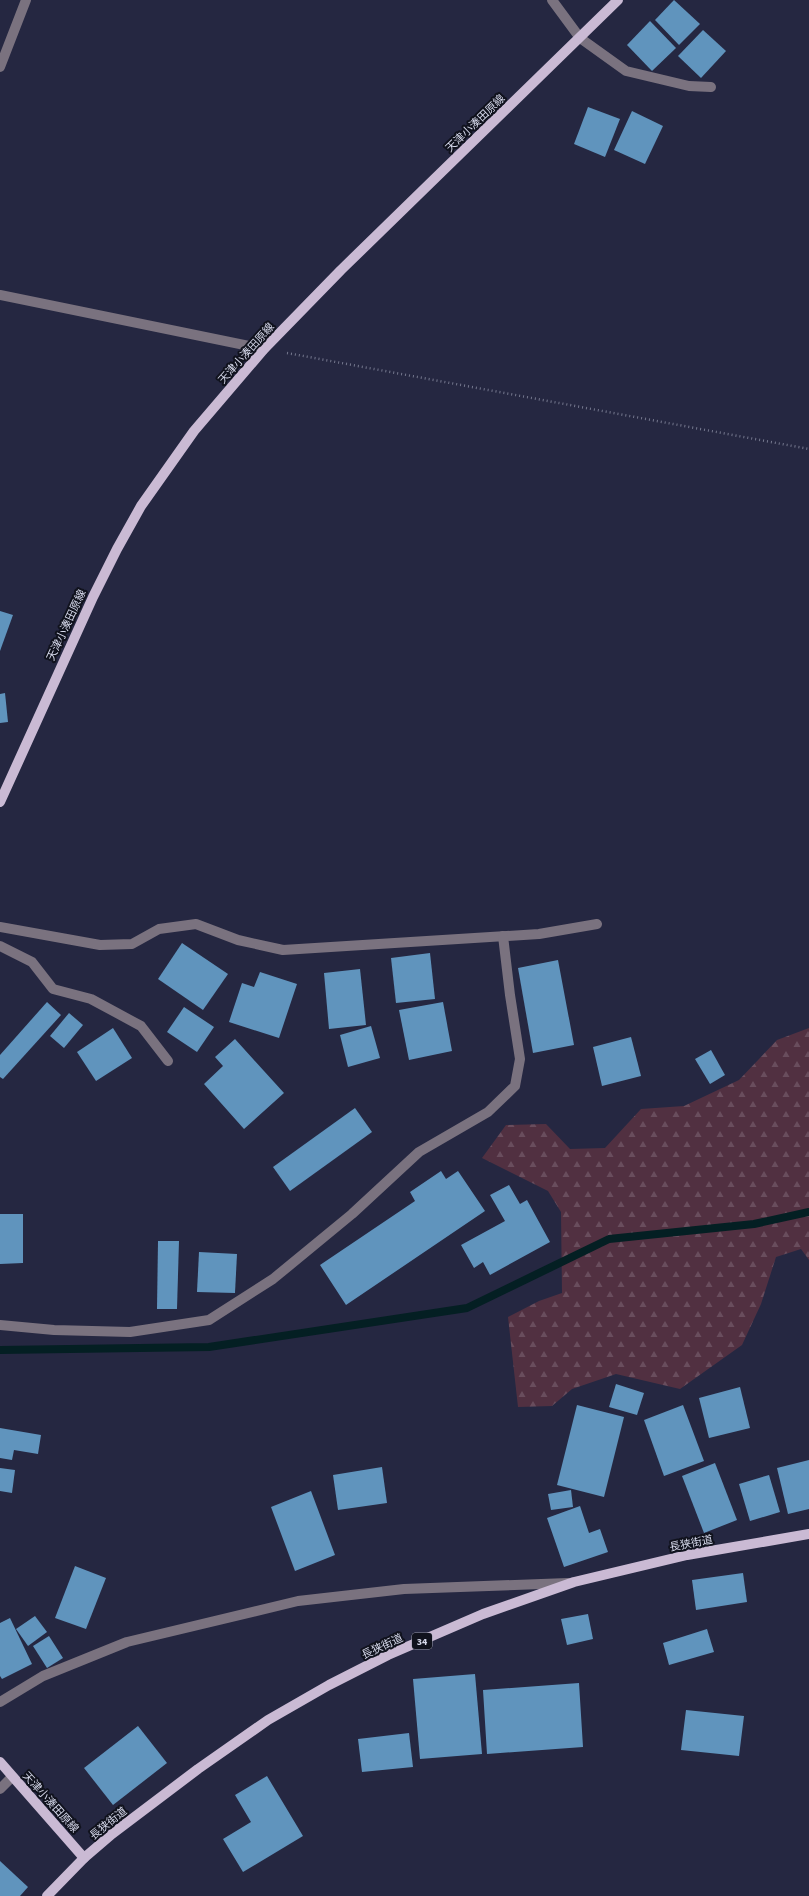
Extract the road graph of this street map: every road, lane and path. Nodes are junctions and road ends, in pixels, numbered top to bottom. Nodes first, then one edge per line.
1 (26, 0) edge
2 (552, 0) edge
3 (618, 0) edge
4 (580, 38) junction
5 (0, 67) edge
6 (711, 87) dead end
7 (0, 295) edge
8 (264, 349) junction
9 (809, 449) edge
10 (0, 802) edge
11 (597, 924) dead end
12 (0, 927) edge
13 (504, 936) junction
14 (0, 946) edge
15 (168, 1061) dead end
16 (0, 1326) edge
17 (809, 1534) edge
18 (574, 1582) junction
19 (0, 1702) edge
20 (0, 1762) edge
21 (12, 1777) junction
22 (0, 1789) edge
23 (84, 1858) junction
24 (47, 1896) edge

1 - 5 street
2 - 4 street
3 - 4 main road, 天津小湊田原線
4 - 6 street
4 - 8 main road, 天津小湊田原線
7 - 8 street
8 - 9 path
8 - 10 main road, 天津小湊田原線
11 - 13 street
12 - 13 street
13 - 16 street
14 - 15 street
17 - 18 main road, 長狭街道 / 34
18 - 19 street
18 - 23 main road, 長狭街道 / 34
20 - 21 main road, 天津小湊田原線
21 - 22 street
21 - 23 main road, 天津小湊田原線
23 - 24 main road, 長狭街道 / 34

